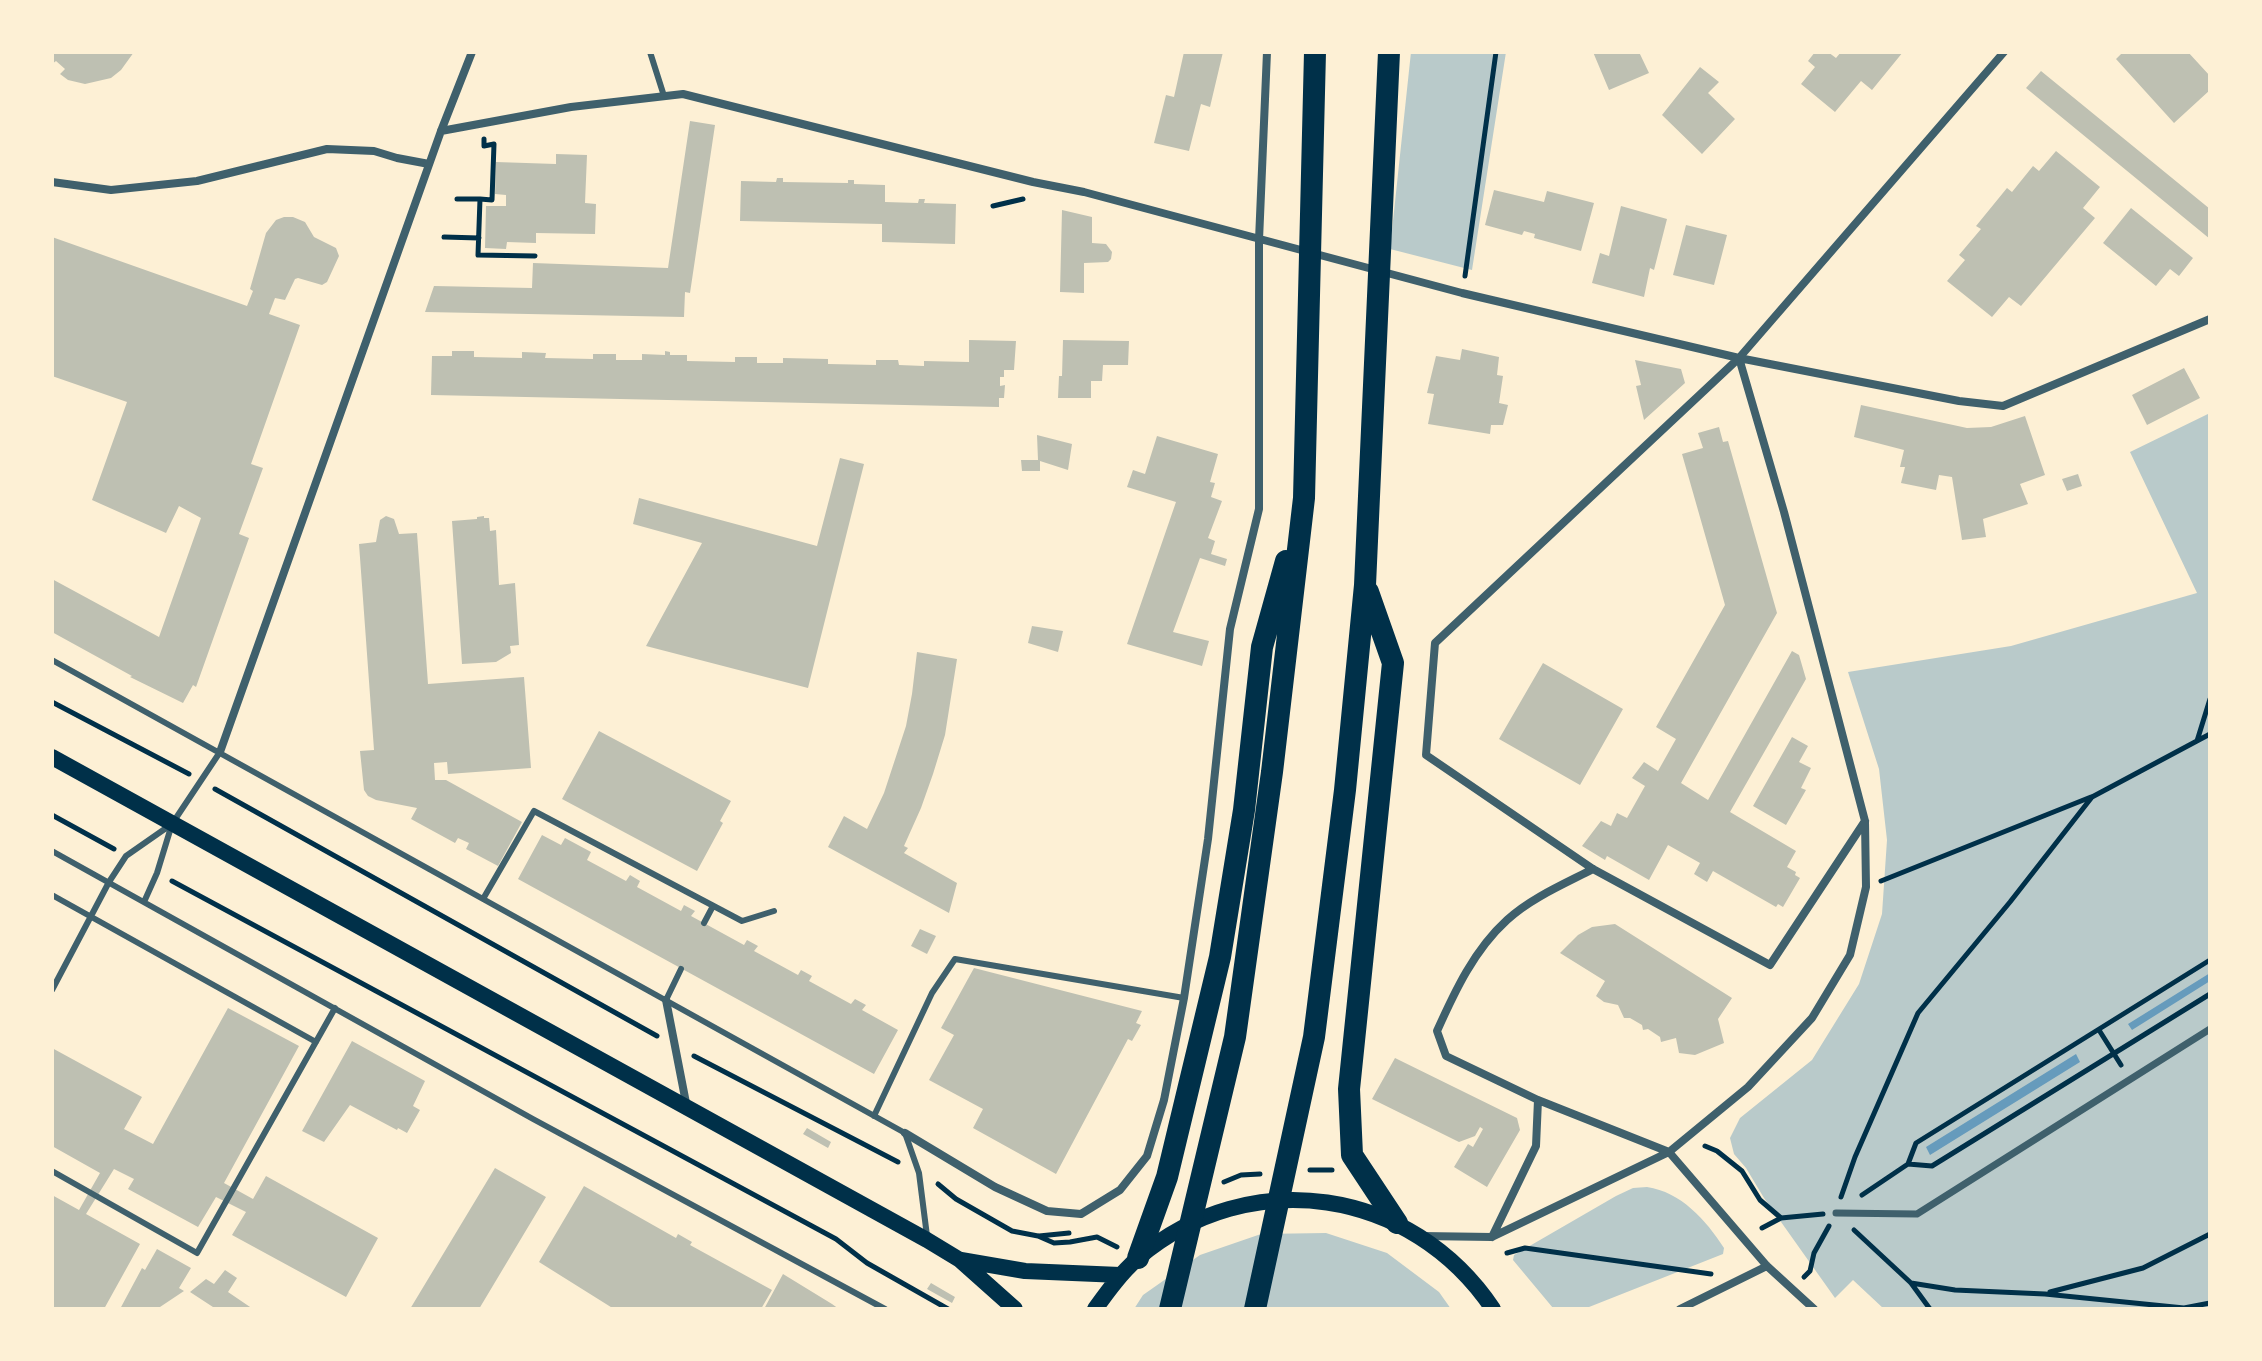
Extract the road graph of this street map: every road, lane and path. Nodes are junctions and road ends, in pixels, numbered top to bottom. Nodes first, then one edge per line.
1 (472, 52) edge
2 (650, 52) edge
3 (1267, 52) edge
4 (1315, 52) edge
5 (1389, 52) edge
6 (1496, 52) edge
7 (2004, 52) edge
8 (664, 96) junction
9 (486, 122) junction
10 (441, 131) junction
11 (429, 164) junction
12 (52, 182) edge
13 (457, 199) dead end
14 (480, 199) junction
15 (444, 237) dead end
16 (479, 238) junction
17 (1259, 240) junction
18 (535, 256) dead end
19 (1462, 293) junction
20 (2210, 319) edge
21 (1739, 358) junction
22 (1304, 498) junction
23 (1365, 585) junction
24 (52, 660) edge
25 (2210, 699) edge
26 (52, 702) edge
27 (2210, 734) edge
28 (2197, 742) junction
29 (220, 752) junction
30 (52, 757) edge
31 (202, 781) junction
32 (2092, 797) junction
33 (52, 815) edge
34 (1865, 821) junction
35 (172, 824) junction
36 (52, 851) edge
37 (126, 856) junction
38 (1593, 869) junction
39 (157, 873) junction
40 (109, 882) junction
41 (1866, 887) junction
42 (52, 895) edge
43 (483, 899) junction
44 (144, 902) junction
45 (713, 906) junction
46 (774, 911) dead end
47 (91, 919) junction
48 (704, 923) dead end
49 (2210, 960) edge
50 (681, 969) dead end
51 (52, 990) edge
52 (2210, 994) edge
53 (1184, 998) junction
54 (666, 1000) junction
55 (335, 1008) junction
56 (2210, 1029) edge
57 (2099, 1030) junction
58 (316, 1042) junction
59 (674, 1045) junction
60 (2113, 1053) junction
61 (2130, 1079) junction
62 (1538, 1100) junction
63 (688, 1108) junction
64 (874, 1116) junction
65 (905, 1133) junction
66 (1686, 1138) junction
67 (1669, 1152) junction
68 (1908, 1164) junction
69 (52, 1171) edge
70 (919, 1173) junction
71 (1836, 1213) junction
72 (1781, 1218) junction
73 (1397, 1223) junction
74 (1762, 1228) dead end
75 (2210, 1234) edge
76 (1422, 1236) junction
77 (1492, 1237) junction
78 (927, 1240) junction
79 (1507, 1253) dead end
80 (1138, 1258) junction
81 (960, 1260) junction
82 (1767, 1266) junction
83 (1711, 1274) dead end
84 (1120, 1275) junction
85 (1911, 1283) junction
86 (1791, 1288) junction
87 (2045, 1294) junction
88 (2210, 1303) edge
89 (2183, 1308) edge
90 (885, 1309) edge
91 (948, 1309) edge
92 (1015, 1309) edge
93 (1095, 1309) edge
94 (1170, 1309) edge
95 (1255, 1309) edge
96 (1493, 1309) edge
97 (1680, 1309) edge
98 (1814, 1309) edge
99 (1930, 1309) edge

1 - 10 street
2 - 8 lane
3 - 17 street
4 - 22 highway
5 - 23 highway
6 - 19 path
7 - 21 street
8 - 9 street
8 - 17 street
9 - 10 street
9 - 14 path
10 - 11 street
11 - 12 street
11 - 29 street
13 - 14 path
14 - 16 path
15 - 16 path
16 - 18 path
17 - 19 street
17 - 53 street
19 - 21 street
20 - 21 street
21 - 34 street
21 - 38 street
22 - 80 highway
22 - 94 highway
23 - 73 highway
23 - 95 highway
24 - 29 lane
25 - 28 path
26 - 31 path
27 - 28 path
28 - 32 path
29 - 31 lane
29 - 43 lane
30 - 35 main road
31 - 35 lane
31 - 59 path
32 - 41 path
32 - 71 path
33 - 37 path
34 - 38 street
34 - 41 street
35 - 37 lane
35 - 39 lane
35 - 63 main road
36 - 40 lane
37 - 40 lane
38 - 62 street
39 - 44 lane
39 - 91 path
40 - 44 lane
40 - 47 lane
41 - 66 street
42 - 47 lane
43 - 45 lane
43 - 54 lane
44 - 55 lane
45 - 46 lane
45 - 48 lane
47 - 51 lane
47 - 58 lane
49 - 57 path
50 - 54 lane
52 - 60 path
53 - 64 lane
53 - 65 street
54 - 59 street
54 - 64 lane
55 - 58 lane
55 - 90 lane
56 - 61 street
57 - 60 path
57 - 68 path
58 - 69 lane
59 - 63 street
59 - 70 path
60 - 61 path
60 - 68 path
61 - 71 street
62 - 67 street
62 - 77 street
63 - 78 main road
64 - 65 lane
65 - 70 lane
66 - 67 street
66 - 72 path
67 - 77 street
67 - 82 street
68 - 71 path
70 - 78 lane
70 - 80 path
71 - 72 path
71 - 85 path
71 - 86 path
72 - 74 path
73 - 76 main road
73 - 80 main road
75 - 87 path
76 - 77 street
76 - 96 main road
78 - 81 main road
79 - 83 path
80 - 84 main road
81 - 84 main road
81 - 92 main road
82 - 86 street
82 - 97 street
84 - 93 main road
85 - 87 path
85 - 99 path
86 - 98 street
87 - 89 path
88 - 89 path

